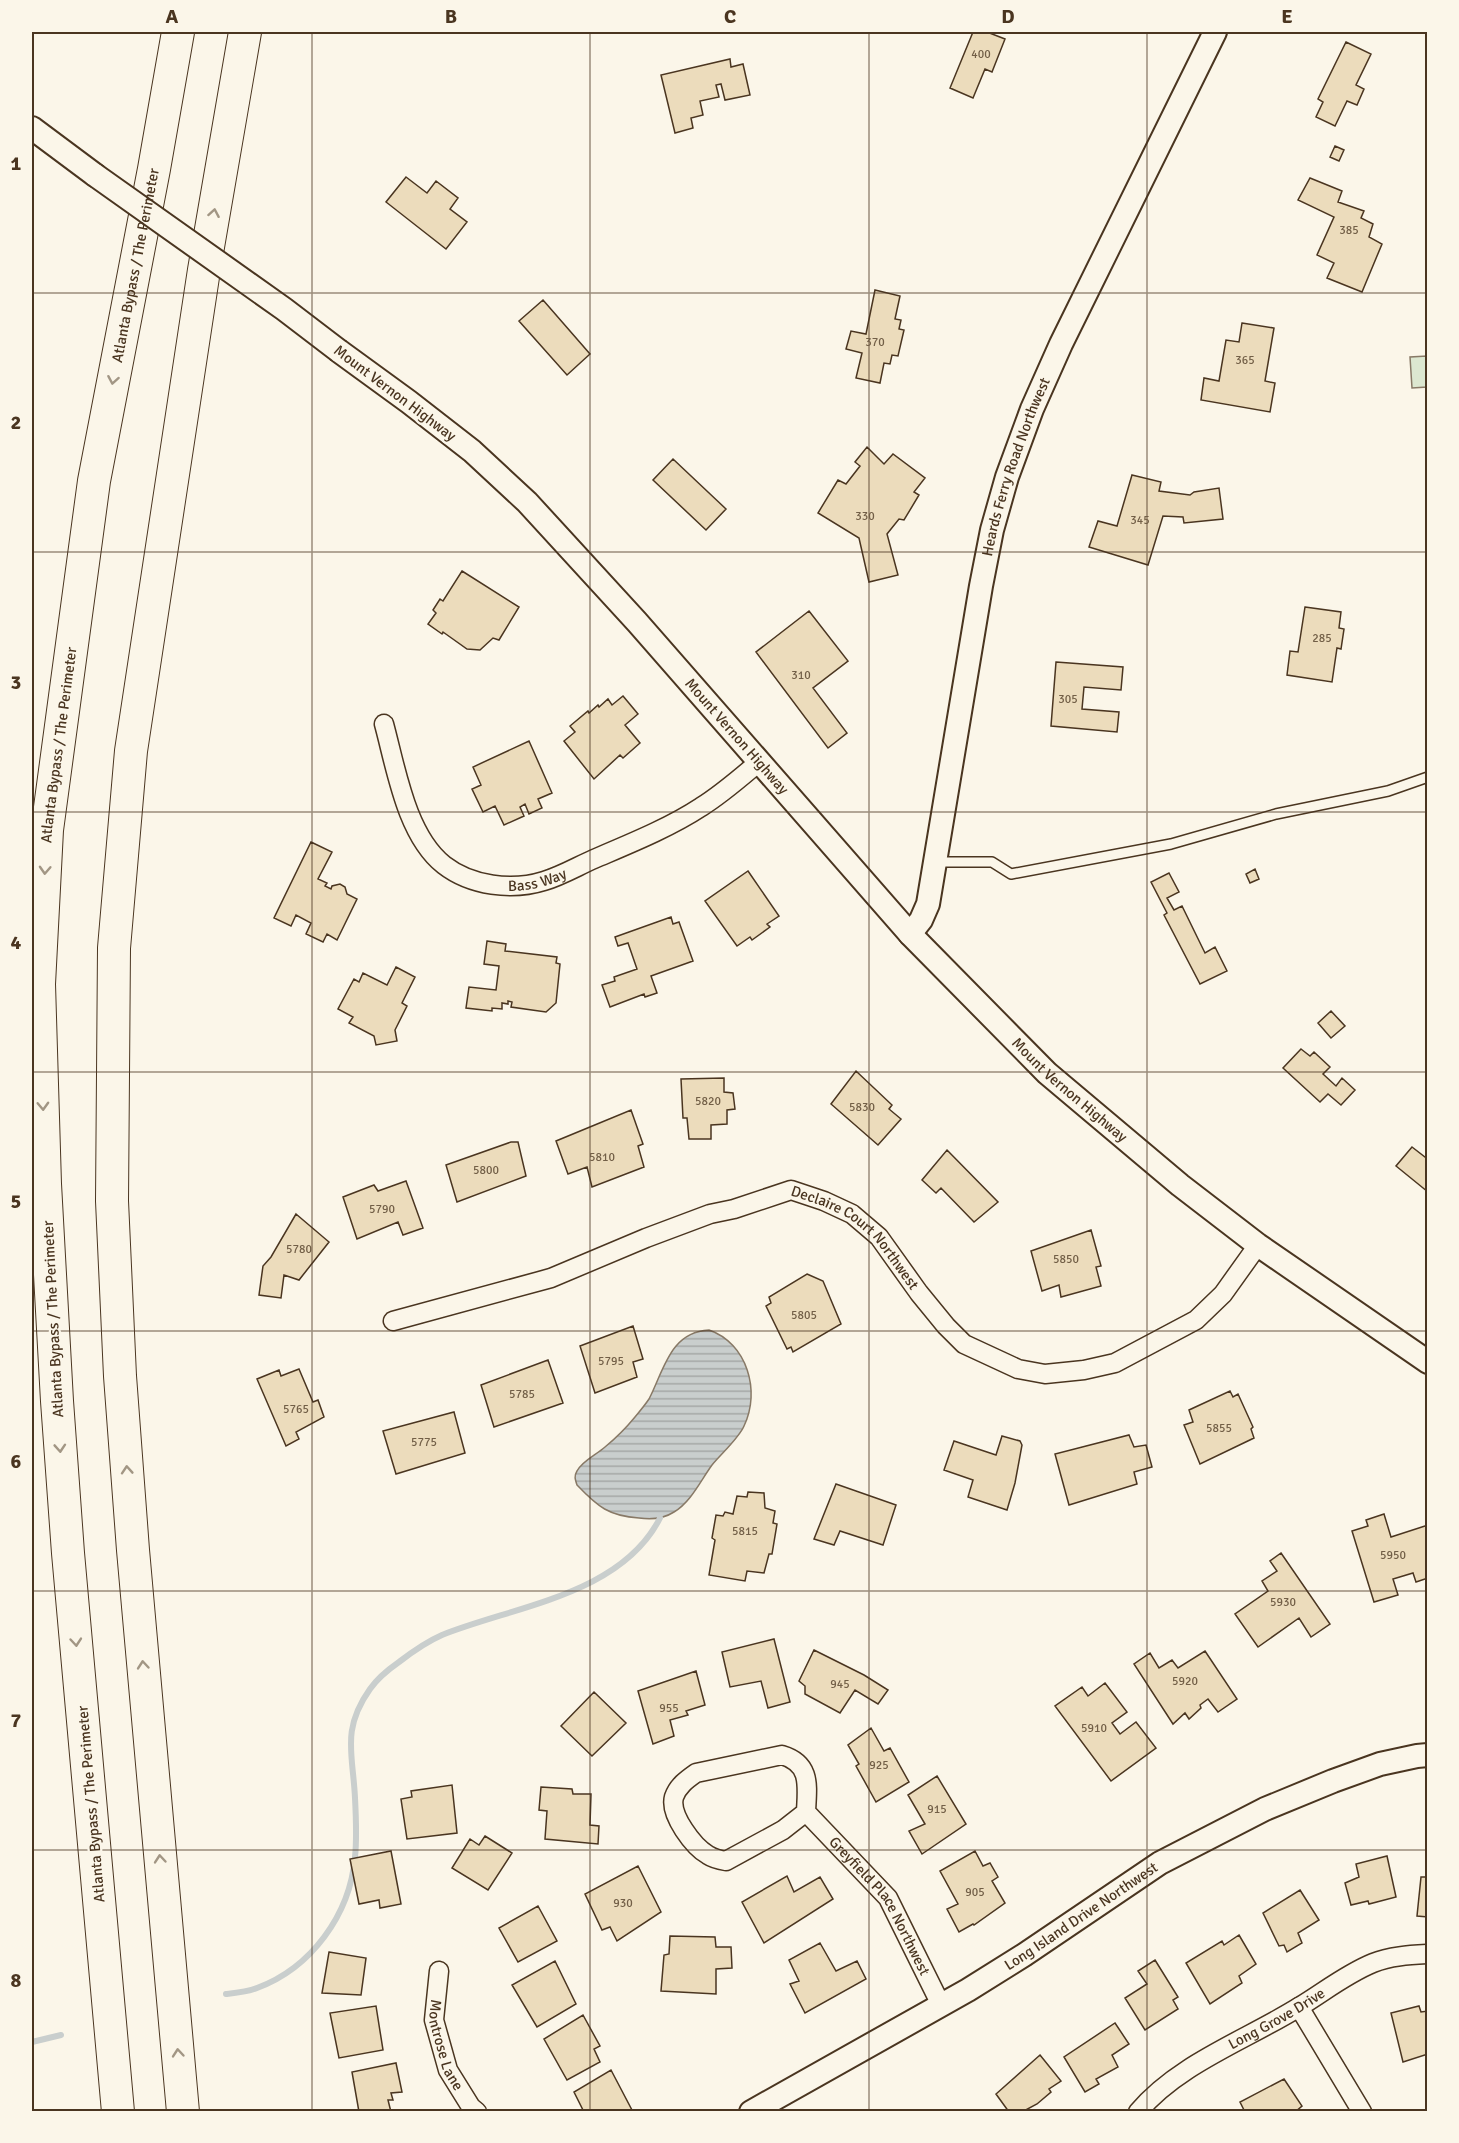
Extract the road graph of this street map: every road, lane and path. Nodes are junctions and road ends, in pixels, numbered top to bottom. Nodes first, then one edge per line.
1 (170, 32) edge
2 (178, 32) edge
3 (245, 32) edge
4 (1215, 32) edge
5 (166, 96) junction
6 (32, 128) edge
7 (384, 724) dead end
8 (759, 762) junction
9 (1428, 777) edge
10 (935, 862) junction
11 (909, 934) junction
12 (1258, 1245) junction
13 (393, 1321) dead end
14 (1428, 1362) edge
15 (1428, 1755) edge
16 (806, 1812) junction
17 (1428, 1954) edge
18 (439, 1971) dead end
19 (941, 2006) junction
20 (1299, 2007) junction
21 (118, 2112) edge
22 (183, 2112) edge
23 (477, 2112) edge
24 (751, 2112) edge
25 (1138, 2112) edge
26 (1362, 2112) edge

1 - 5 highway
2 - 5 highway, Atlanta Bypass / The Perimeter
22 -> 3 highway
4 - 10 street, Heards Ferry Road Northwest
5 -> 21 highway, Atlanta Bypass / The Perimeter
6 - 8 street, Mount Vernon Highway, bridge
7 - 8 street, Bass Way
8 - 11 street, Mount Vernon Highway
9 - 10 lane
10 - 11 street, Heards Ferry Road Northwest
11 - 12 street, Mount Vernon Highway
12 - 13 street, Declaire Court Northwest
12 - 14 street, Mount Vernon Highway
15 - 19 street, Long Island Drive Northwest
16 - 16 street
16 - 19 street, Greyfield Place Northwest
17 - 20 street, Long Grove Drive
18 - 23 street, Montrose Lane
19 - 24 street, Long Island Drive Northwest
20 - 25 street, Long Grove Drive
20 - 26 street

